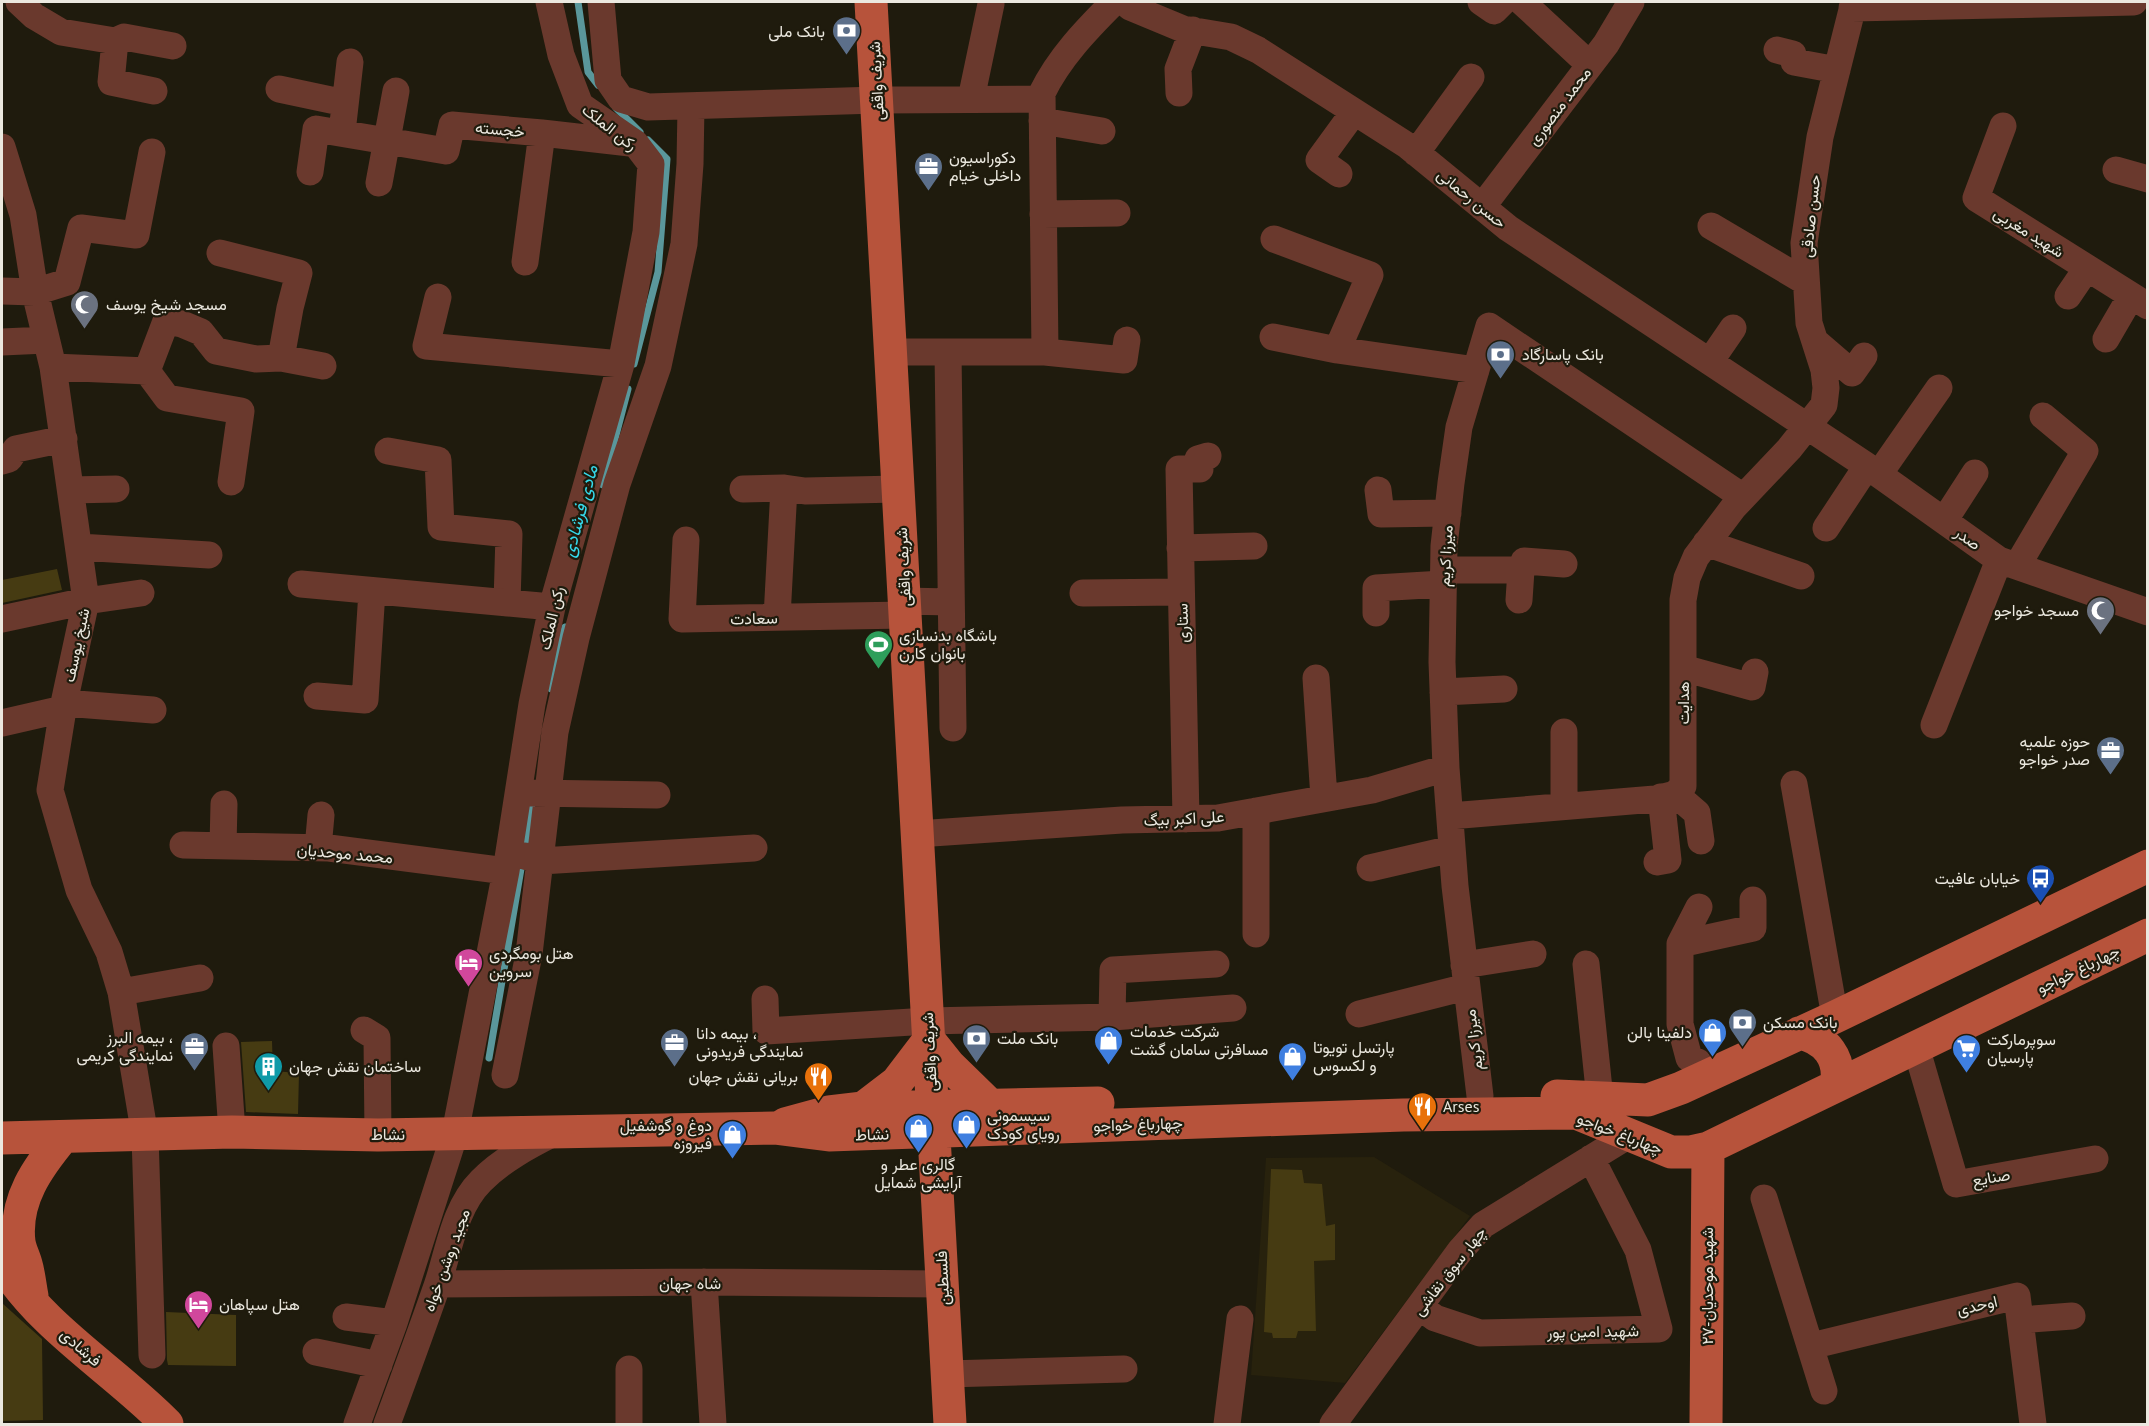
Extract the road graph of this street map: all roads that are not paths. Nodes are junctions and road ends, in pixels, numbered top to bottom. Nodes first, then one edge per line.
1 (19, 2) edge
2 (549, 2) edge
3 (602, 2) edge
4 (872, 2) edge
5 (1114, 2) edge
6 (1124, 2) edge
7 (1480, 2) edge
8 (1503, 2) edge
9 (1522, 2) edge
10 (1631, 2) edge
11 (2104, 2) edge
12 (2134, 2) edge
13 (991, 4) dead end
14 (1853, 5) edge
15 (1193, 30) junction
16 (115, 41) junction
17 (173, 46) dead end
18 (1777, 50) dead end
19 (350, 62) dead end
20 (1590, 65) junction
21 (1837, 70) junction
22 (1471, 77) dead end
23 (279, 89) dead end
24 (154, 91) dead end
25 (396, 91) dead end
26 (1179, 93) dead end
27 (971, 99) junction
28 (877, 100) junction
29 (345, 103) junction
30 (691, 106) junction
31 (648, 107) junction
32 (1042, 110) junction
33 (1354, 112) junction
34 (2002, 126) dead end
35 (1102, 131) dead end
36 (342, 132) junction
37 (542, 133) junction
38 (386, 140) junction
39 (634, 143) junction
40 (2, 147) edge
41 (152, 152) dead end
42 (1416, 153) junction
43 (2115, 170) dead end
44 (310, 172) dead end
45 (1338, 174) dead end
46 (2148, 178) edge
47 (379, 183) dead end
48 (1482, 207) junction
49 (1118, 213) dead end
50 (1043, 214) junction
51 (1711, 226) dead end
52 (646, 232) junction
53 (684, 237) junction
54 (1274, 239) dead end
55 (220, 253) dead end
56 (525, 262) dead end
57 (2087, 268) junction
58 (1806, 282) junction
59 (2, 291) edge
60 (35, 292) junction
61 (2068, 296) dead end
62 (438, 297) dead end
63 (2142, 297) edge
64 (1733, 328) dead end
65 (1273, 337) dead end
66 (2106, 339) dead end
67 (46, 340) junction
68 (1127, 340) dead end
69 (1815, 341) junction
70 (2, 342) edge
71 (1337, 350) junction
72 (891, 352) junction
73 (948, 352) junction
74 (1045, 352) junction
75 (1864, 356) dead end
76 (280, 358) junction
77 (1711, 360) junction
78 (621, 364) junction
79 (323, 366) dead end
80 (53, 367) junction
81 (1476, 370) junction
82 (147, 371) junction
83 (1939, 388) dead end
84 (2043, 416) dead end
85 (1808, 426) junction
86 (64, 439) junction
87 (388, 451) dead end
88 (1208, 456) dead end
89 (2, 461) edge
90 (1873, 470) junction
91 (1975, 473) dead end
92 (231, 482) dead end
93 (784, 488) junction
94 (116, 489) dead end
95 (743, 489) dead end
96 (898, 489) junction
97 (71, 490) junction
98 (1378, 490) dead end
99 (1743, 497) junction
100 (1448, 513) junction
101 (1944, 521) junction
102 (1826, 528) dead end
103 (686, 540) dead end
104 (1706, 543) junction
105 (1254, 546) dead end
106 (79, 547) junction
107 (1180, 548) junction
108 (209, 555) dead end
109 (2008, 563) junction
110 (1564, 564) dead end
111 (1521, 570) junction
112 (1802, 576) dead end
113 (1444, 577) junction
114 (301, 584) dead end
115 (372, 591) junction
116 (1181, 592) junction
117 (141, 593) dead end
118 (1083, 593) dead end
119 (1519, 600) dead end
120 (86, 601) junction
121 (951, 602) junction
122 (507, 603) junction
123 (552, 607) junction
124 (905, 608) junction
125 (2148, 612) edge
126 (1376, 613) dead end
127 (777, 617) junction
128 (2, 619) edge
129 (1676, 656) junction
130 (1755, 672) dead end
131 (1316, 678) dead end
132 (535, 689) junction
133 (1504, 689) dead end
134 (1443, 692) junction
135 (317, 696) dead end
136 (563, 698) junction
137 (64, 706) junction
138 (153, 710) dead end
139 (2, 723) edge
140 (1934, 726) dead end
141 (953, 728) dead end
142 (1564, 732) dead end
143 (1446, 768) junction
144 (1794, 784) dead end
145 (519, 792) junction
146 (548, 794) junction
147 (657, 795) dead end
148 (1668, 796) junction
149 (1324, 798) junction
150 (224, 804) dead end
151 (1564, 806) junction
152 (1256, 811) junction
153 (321, 815) dead end
154 (1450, 816) junction
155 (1186, 819) junction
156 (917, 834) junction
157 (1701, 842) dead end
158 (183, 845) dead end
159 (223, 846) junction
160 (318, 848) junction
161 (754, 848) dead end
162 (1452, 849) junction
163 (508, 861) junction
164 (541, 861) junction
165 (1657, 862) dead end
166 (2148, 866) edge
167 (1370, 868) dead end
168 (1753, 900) dead end
169 (1699, 907) dead end
170 (1256, 934) dead end
171 (2148, 935) edge
172 (1680, 944) junction
173 (1533, 954) dead end
174 (1216, 964) dead end
175 (1586, 964) dead end
176 (1465, 976) junction
177 (200, 978) dead end
178 (121, 992) junction
179 (765, 999) dead end
180 (1233, 1008) dead end
181 (1359, 1014) dead end
182 (1112, 1017) junction
183 (1835, 1017) junction
184 (364, 1030) dead end
185 (928, 1031) junction
186 (1800, 1033) junction
187 (226, 1047) dead end
188 (1916, 1047) junction
189 (505, 1075) dead end
190 (1704, 1078) junction
191 (1836, 1086) junction
192 (1480, 1096) junction
193 (1600, 1099) junction
194 (1648, 1100) junction
195 (990, 1105) junction
196 (863, 1108) junction
197 (2, 1116) edge
198 (934, 1119) junction
199 (774, 1128) junction
200 (231, 1132) junction
201 (455, 1133) junction
202 (554, 1133) junction
203 (378, 1135) junction
204 (146, 1136) junction
205 (63, 1137) junction
206 (15, 1138) edge
207 (1637, 1138) junction
208 (1708, 1148) junction
209 (1591, 1158) junction
210 (2095, 1159) dead end
211 (1764, 1198) dead end
212 (2, 1263) edge
213 (704, 1282) junction
214 (438, 1284) junction
215 (942, 1284) junction
216 (34, 1307) junction
217 (1420, 1307) junction
218 (2072, 1316) dead end
219 (346, 1317) dead end
220 (1240, 1319) dead end
221 (2020, 1320) junction
222 (394, 1323) junction
223 (1811, 1346) junction
224 (316, 1353) dead end
225 (152, 1354) dead end
226 (379, 1365) junction
227 (629, 1369) dead end
228 (1124, 1370) dead end
229 (947, 1374) junction
230 (1824, 1391) dead end
231 (167, 1425) edge
232 (357, 1425) edge
233 (387, 1425) edge
234 (629, 1425) edge
235 (713, 1425) edge
236 (950, 1425) edge
237 (1227, 1425) edge
238 (1333, 1425) edge
239 (1706, 1425) edge
240 (2033, 1425) edge

1 - 16 street
2 - 39 street, رکن الملک
3 - 31 street
4 - 28 main road, شریف واقفی
5 - 32 street
6 - 15 street, حسن رحمانی
7 - 8 street
9 - 20 street
10 - 20 street, محمد منصوری
11 - 12 street
11 - 14 street
13 - 27 street
14 - 21 street, حسن صادقی
15 - 26 street
15 - 33 street, حسن رحمانی
16 - 17 street
16 - 24 street
18 - 21 street
19 - 29 street
20 - 48 street, محمد منصوری
21 - 58 street, حسن صادقی
22 - 42 street
23 - 29 street
25 - 38 street
27 - 28 street
27 - 32 street
28 - 30 street
28 - 72 main road, شریف واقفی
29 - 36 street
30 - 31 street
30 - 53 street, رکن الملک
31 - 39 street
32 - 35 street
32 - 50 street
33 - 42 street, حسن رحمانی
33 - 45 street
34 - 57 street, شهید مغربی
36 - 38 street, خجسته
36 - 44 street, خجسته
37 - 38 street, خجسته
37 - 39 street, خجسته
37 - 56 street
38 - 47 street
39 - 52 street, رکن الملک
40 - 60 street, شیخ یوسف
41 - 60 street
42 - 48 street, حسن رحمانی
43 - 46 street
48 - 77 street, حسن رحمانی
49 - 50 street
50 - 74 street
51 - 58 street
52 - 53 street
52 - 78 street, رکن الملک
53 - 136 street, رکن الملک
54 - 71 street
55 - 76 street
57 - 61 street
57 - 63 street, شهید مغربی
58 - 69 street, حسن صادقی
59 - 60 street
60 - 67 street, شیخ یوسف
62 - 78 street
63 - 66 street
64 - 77 street
65 - 71 street
67 - 70 street
67 - 80 street, شیخ یوسف
68 - 74 street
69 - 75 street
69 - 85 street, حسن صادقی
71 - 81 street
72 - 73 street
72 - 96 main road, شریف واقفی
73 - 74 street
73 - 121 street
76 - 79 street
76 - 82 street
77 - 85 street, حسن رحمانی
78 - 123 street, رکن الملک
80 - 82 street
80 - 86 street, شیخ یوسف
81 - 99 street, میرزا کریم
81 - 100 street, میرزا کریم
82 - 92 street
83 - 90 street
84 - 109 street
85 - 90 street, صدر
85 - 99 street, هدایت
86 - 89 street
86 - 97 street, شیخ یوسف
87 - 122 street
88 - 107 street, ستاری
90 - 101 street, صدر
90 - 102 street
91 - 101 street
93 - 95 street
93 - 96 street
93 - 127 street
94 - 97 street
96 - 124 main road, شریف واقفی
97 - 106 street, شیخ یوسف
98 - 100 street
99 - 104 street, هدایت
100 - 113 street, میرزا کریم
101 - 109 street, صدر
103 - 127 street, سعادت
104 - 112 street
104 - 129 street, هدایت
105 - 107 street
106 - 108 street
106 - 120 street, شیخ یوسف
107 - 116 street, ستاری
109 - 125 street, صدر
109 - 140 street
110 - 111 street
111 - 113 street
111 - 119 street
113 - 126 street
113 - 134 street, میرزا کریم
114 - 115 street
115 - 122 street
115 - 135 street
116 - 118 street
116 - 155 street, ستاری
117 - 120 street
120 - 128 street
120 - 137 street, شیخ یوسف
121 - 124 street, سعادت
121 - 141 street
122 - 123 street
123 - 132 street, رکن الملک
124 - 127 street, سعادت
124 - 156 main road, شریف واقفی
129 - 130 street
129 - 148 street, هدایت
131 - 149 street
132 - 136 street
132 - 145 street, رکن الملک
133 - 134 street
134 - 143 street, میرزا کریم
136 - 146 street, رکن الملک
137 - 138 street
137 - 139 street
137 - 178 street, شیخ یوسف
142 - 151 street
143 - 149 street, علی اکبر بیگ
143 - 154 street, میرزا کریم
144 - 183 street
145 - 146 street
145 - 163 street, رکن الملک
146 - 147 street
146 - 164 street, رکن الملک
148 - 151 street
148 - 157 street
148 - 165 street
149 - 152 street, علی اکبر بیگ
150 - 159 street
151 - 154 street
152 - 155 street, علی اکبر بیگ
152 - 170 street
153 - 160 street
154 - 162 street, میرزا کریم
155 - 156 street, علی اکبر بیگ
156 - 185 main road, شریف واقفی
158 - 159 street, محمد موحدیان
159 - 160 street, محمد موحدیان
160 - 163 street, محمد موحدیان
161 - 164 street
162 - 167 street
162 - 176 street, میرزا کریم
163 - 164 street, محمد موحدیان
163 - 201 street, رکن الملک
164 - 189 street, رکن الملک
166 - 183 main road, چهارباغ خواجو
168 - 172 street
169 - 172 street
171 - 188 main road, چهارباغ خواجو
172 - 190 street
173 - 176 street
174 - 182 street
175 - 193 street
176 - 181 street
176 - 192 street, میرزا کریم
177 - 178 street
178 - 204 street, شیخ یوسف
179 - 185 street
180 - 182 street
182 - 185 street
183 - 186 main road, چهارباغ خواجو
184 - 203 street
185 - 195 main road
185 - 196 main road
185 - 198 main road, شریف واقفی
186 - 190 main road, چهارباغ خواجو
186 - 191 main road
187 - 200 street
188 - 191 main road, چهارباغ خواجو
188 - 210 street, صنایع
190 - 194 main road, چهارباغ خواجو
191 - 208 main road, چهارباغ خواجو
192 - 193 main road, چهارباغ خواجو
192 - 195 main road, چهارباغ خواجو
193 - 194 main road, چهارباغ خواجو
194 - 207 main road
195 - 198 main road, چهارباغ خواجو
196 - 198 main road, نشاط
196 - 199 main road, نشاط
197 - 206 main road
198 - 199 main road, نشاط
198 - 207 main road, چهارباغ خواجو
198 - 215 main road, فلسطین
199 - 202 main road, نشاط
200 - 203 main road, نشاط
200 - 204 main road, نشاط
201 - 202 main road, نشاط
201 - 203 main road, نشاط
201 - 222 street, مجید روشن خواه
202 - 214 street, مجید روشن خواه
204 - 205 main road, نشاط
204 - 225 street, شیخ یوسف
205 - 206 main road, نشاط
205 - 216 main road
207 - 208 main road, چهارباغ خواجو
207 - 209 street, چهار سوق نقاشی
208 - 239 main road, ۲۷-شهید موحدیان
209 - 217 street, چهار سوق نقاشی
209 - 217 street, شهید امین پور
211 - 223 street
212 - 216 main road, فرشادی
213 - 214 street, شاه جهان
213 - 215 street, شاه جهان
213 - 235 street
214 - 233 street, مجید روشن خواه
215 - 229 main road, فلسطین
216 - 231 main road, فرشادی
217 - 238 street, چهار سوق نقاشی
218 - 221 street
219 - 222 street
220 - 237 street
221 - 223 street, اوحدی
221 - 240 street, اوحدی
222 - 226 street, مجید روشن خواه
223 - 230 street
224 - 226 street
226 - 232 street, مجید روشن خواه
227 - 234 street
228 - 229 street
229 - 236 main road, فلسطین

